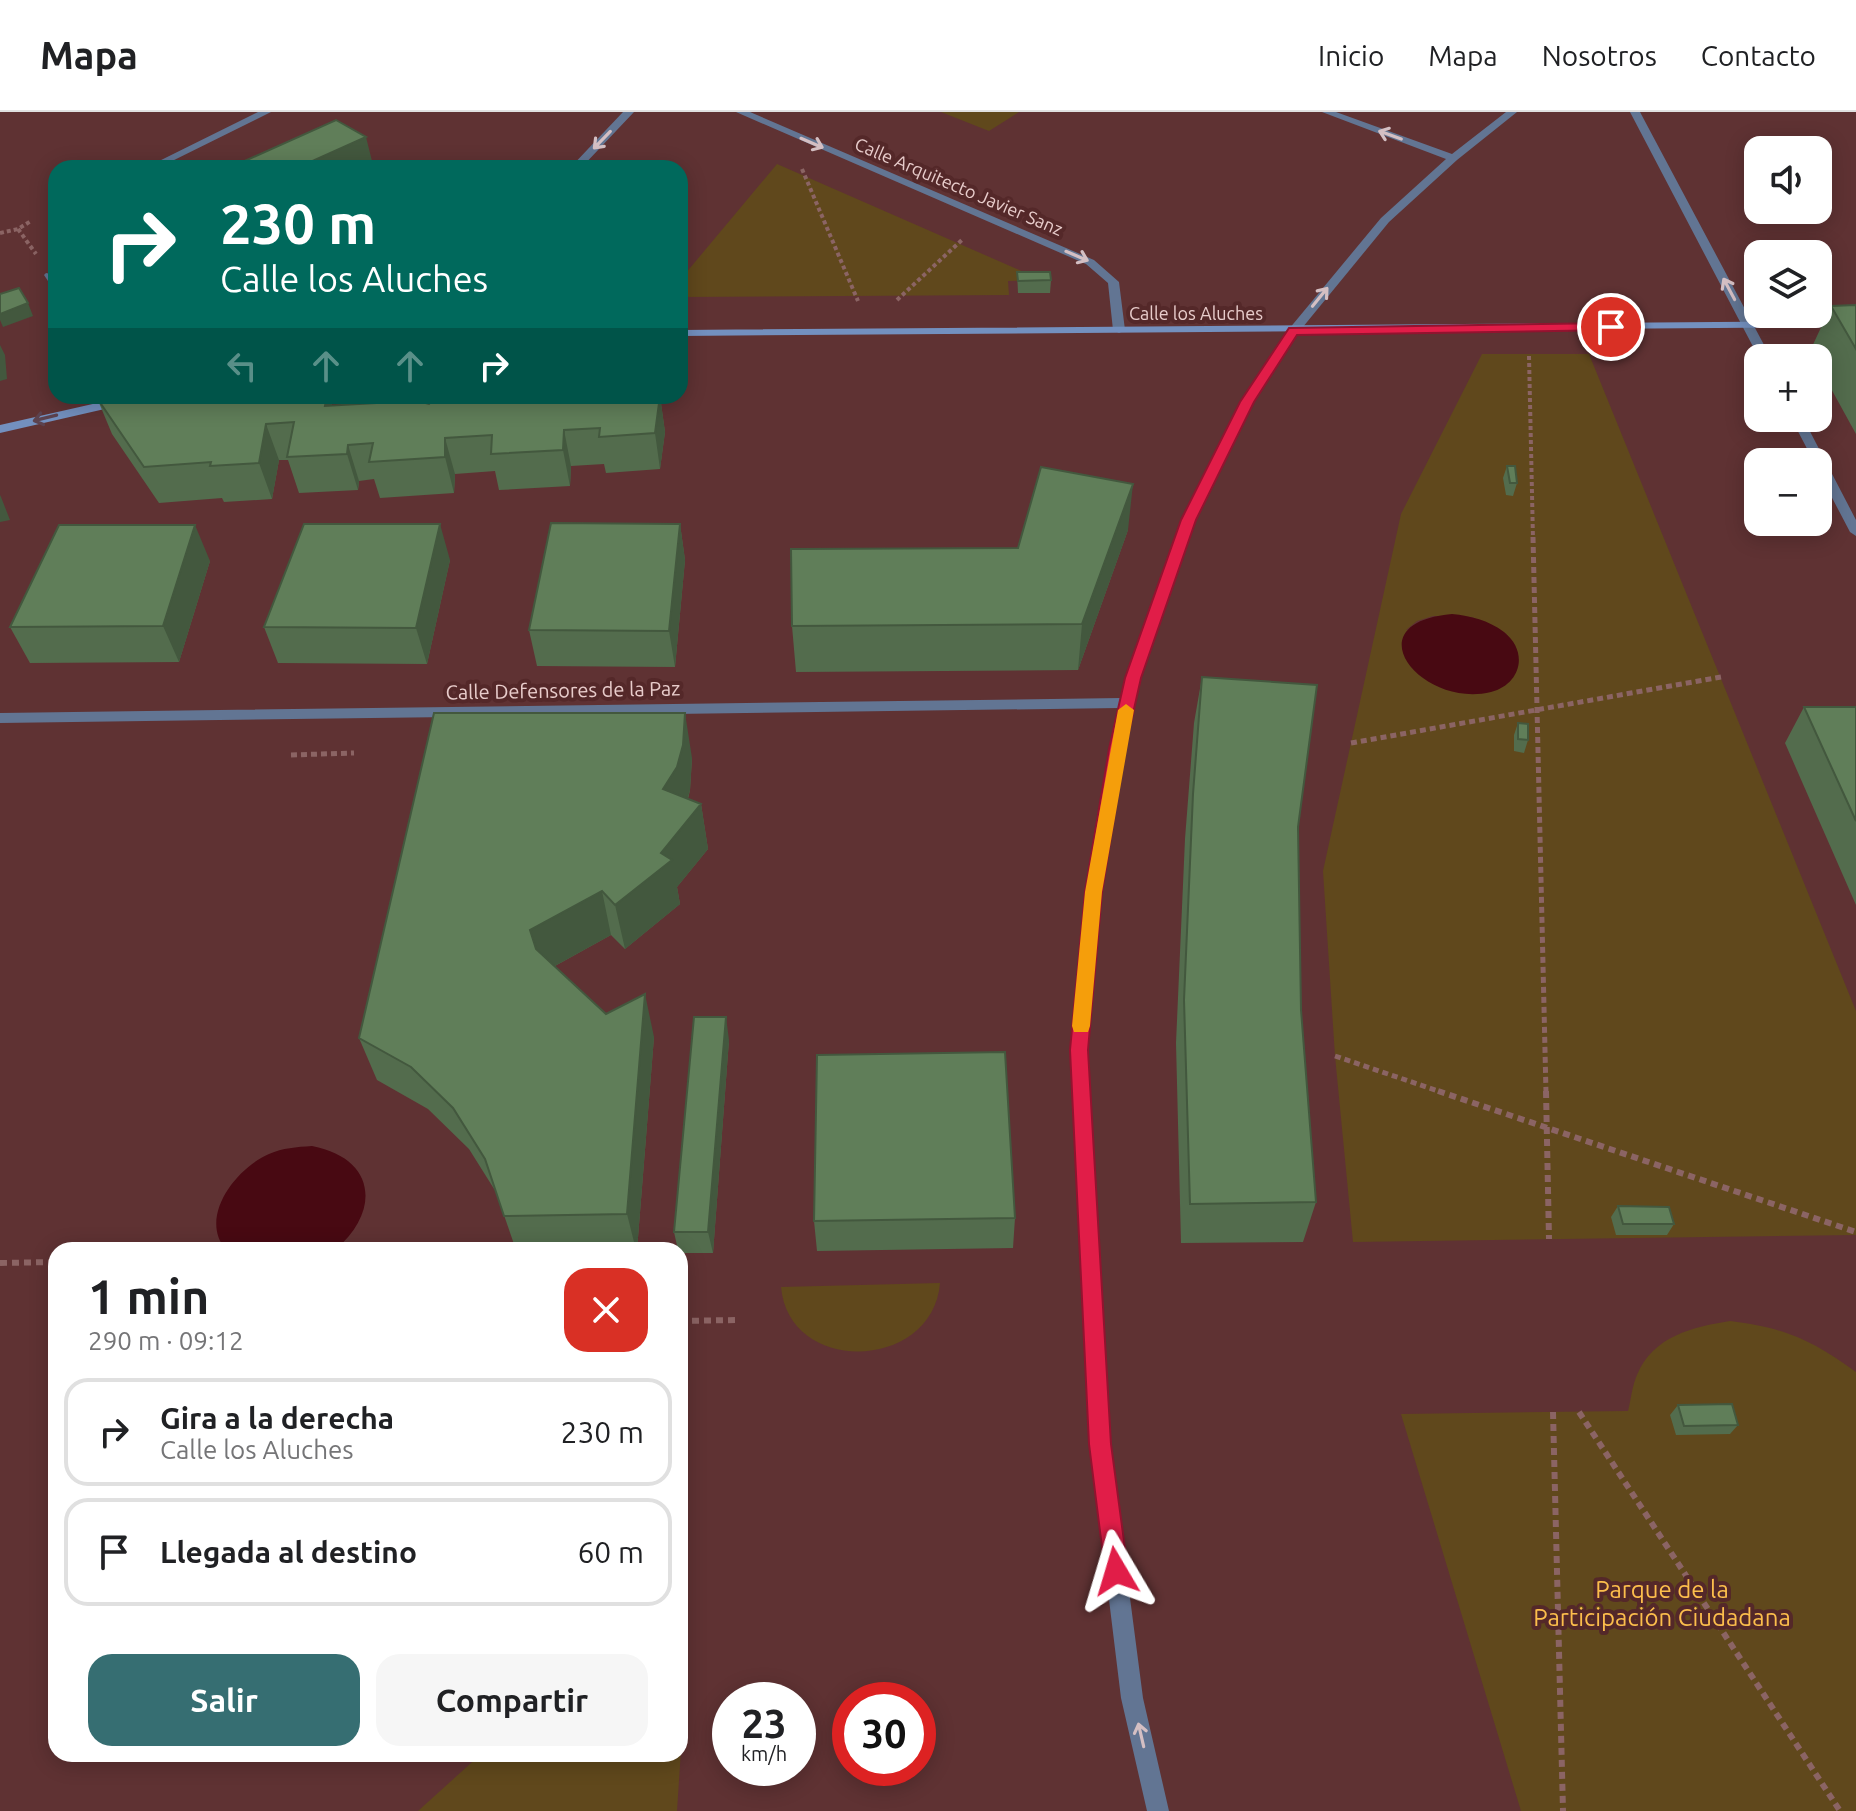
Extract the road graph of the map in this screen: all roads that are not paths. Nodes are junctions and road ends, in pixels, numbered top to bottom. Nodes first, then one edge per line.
1 (266, 112) edge
2 (629, 112) edge
3 (741, 112) edge
4 (1327, 112) edge
5 (1512, 112) edge
6 (1635, 112) edge
7 (1453, 158) junction
8 (167, 160) edge
9 (583, 160) edge
10 (1744, 317) edge
11 (1832, 324) edge
12 (1856, 324) edge
13 (1744, 325) edge
14 (1119, 330) junction
15 (1293, 331) junction
16 (688, 333) edge
17 (95, 404) edge
18 (0, 429) edge
19 (1804, 432) edge
20 (1856, 532) edge
21 (1127, 703) junction
22 (0, 718) edge
23 (1158, 1811) edge

1 - 8 street
2 -> 9 street
3 -> 14 street, Calle Arquitecto Javier Sanz
7 -> 4 street
5 - 7 street
10 -> 6 street
15 -> 7 street
11 - 12 street, Calle los Aluches
13 - 15 street, Calle los Aluches
14 - 15 street, Calle los Aluches
14 - 16 street, Calle los Aluches
15 - 21 street
17 -> 18 street
19 - 20 street
21 - 22 street, Calle Defensores de la Paz
23 -> 21 street

